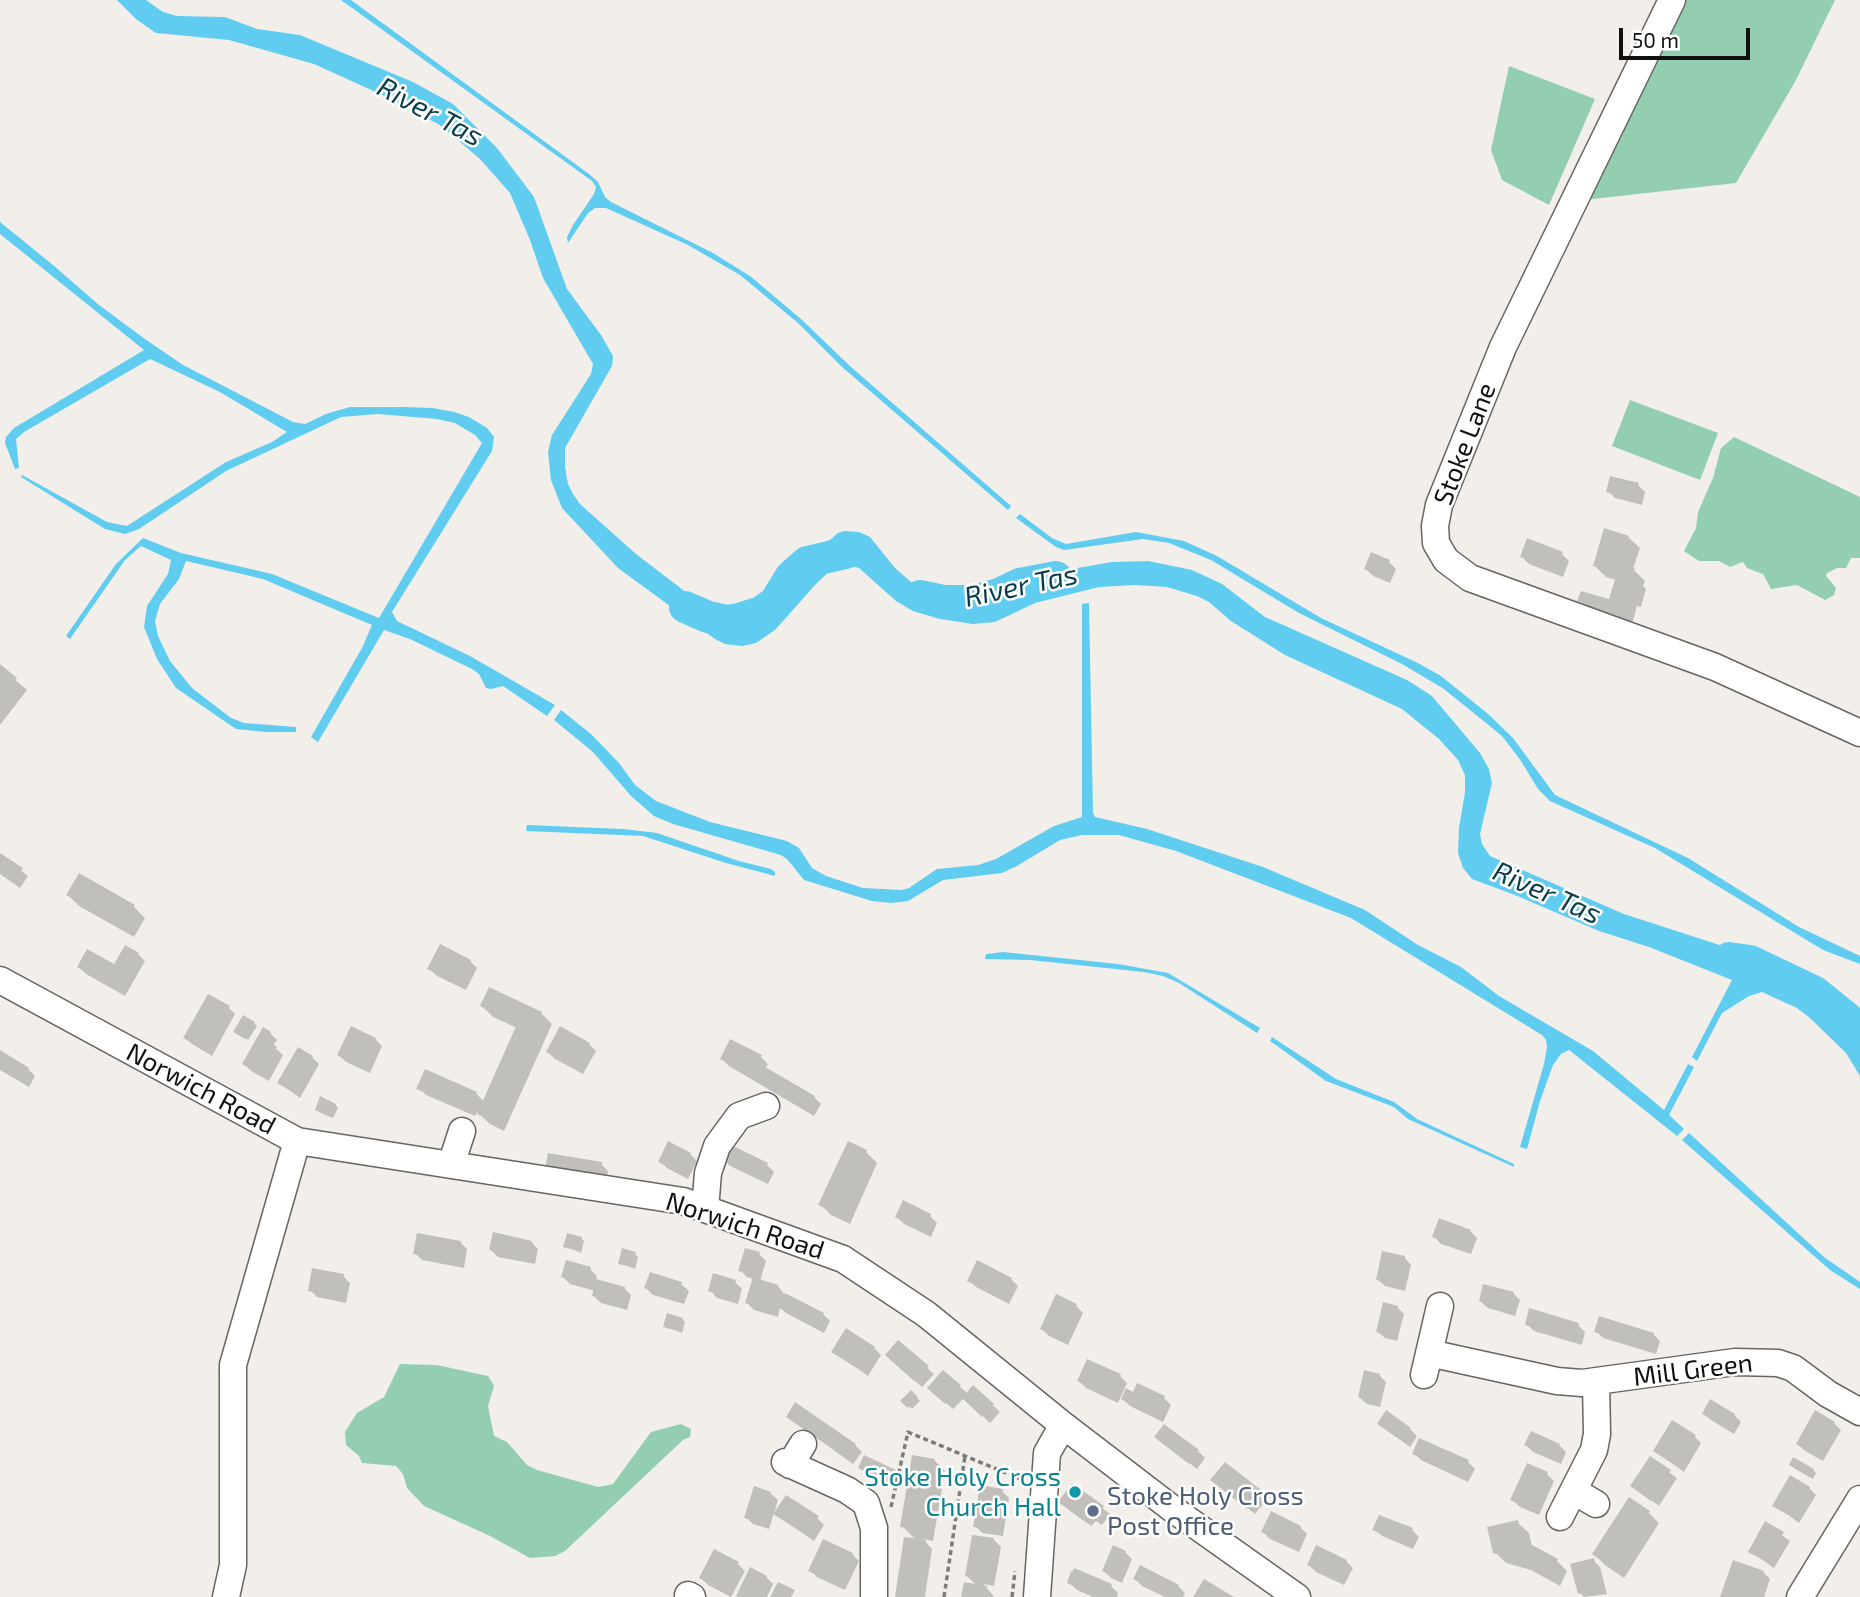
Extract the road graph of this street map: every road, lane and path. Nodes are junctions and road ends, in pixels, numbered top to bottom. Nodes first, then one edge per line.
1 (1672, 0) edge
2 (1860, 733) edge
3 (0, 980) edge
4 (765, 1106) dead end
5 (462, 1131) dead end
6 (297, 1142) junction
7 (451, 1165) junction
8 (705, 1209) junction
9 (1440, 1306) dead end
10 (1595, 1382) junction
11 (1860, 1412) edge
12 (1063, 1425) junction
13 (965, 1456) junction
14 (793, 1457) dead end
15 (1026, 1481) dead end
16 (1860, 1499) edge
17 (1560, 1517) dead end
18 (874, 1528) junction
19 (226, 1597) edge
20 (874, 1597) edge
21 (944, 1597) edge
22 (1037, 1597) edge
23 (1297, 1597) edge
24 (1800, 1597) edge

1 - 2 street, Stoke Lane
3 - 6 street, Norwich Road
4 - 8 street
5 - 7 street
6 - 7 street, Norwich Road
6 - 19 street
7 - 8 street, Norwich Road
8 - 12 street, Norwich Road
9 - 10 street, Mill Green
10 - 11 street, Mill Green
10 - 17 street, Mill Green
12 - 22 street
12 - 23 street, Norwich Road
13 - 15 path
13 - 18 path
13 - 21 path
14 - 18 street
16 - 24 street
18 - 20 street

